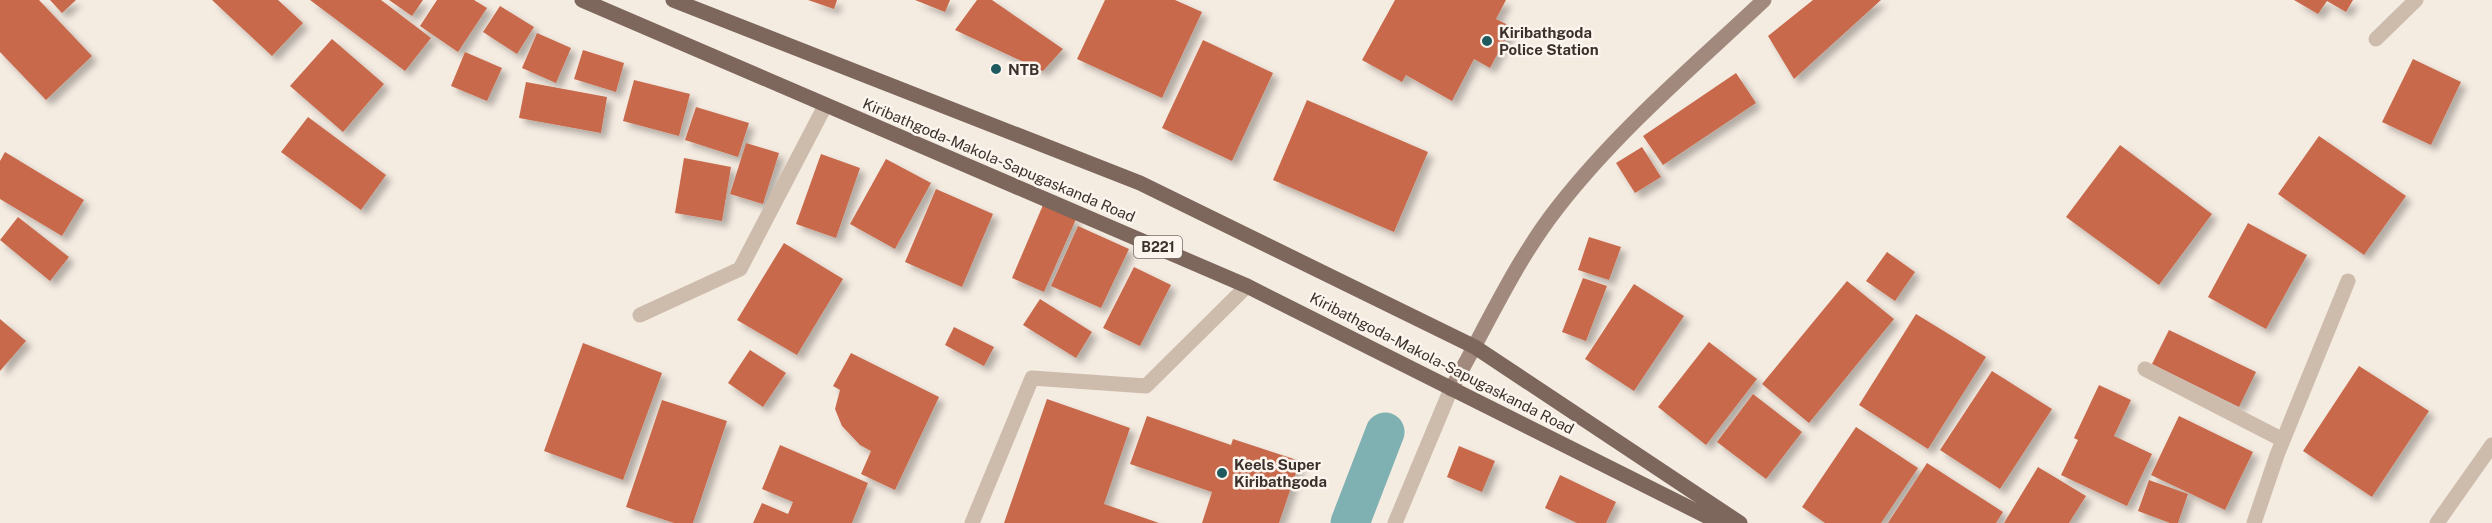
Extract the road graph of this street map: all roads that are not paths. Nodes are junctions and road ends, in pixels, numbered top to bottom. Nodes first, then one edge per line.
1 (582, 0) edge
2 (673, 0) edge
3 (1764, 0) edge
4 (2416, 0) edge
5 (2376, 39) dead end
6 (825, 106) junction
7 (2348, 281) dead end
8 (1247, 286) junction
9 (640, 315) dead end
10 (1475, 347) junction
11 (2145, 369) dead end
12 (1451, 389) junction
13 (2283, 440) junction
14 (2492, 445) edge
15 (972, 523) edge
16 (1395, 523) edge
17 (1720, 523) edge
18 (1740, 523) edge
19 (2254, 523) edge
20 (2437, 523) edge

1 - 6 main road, Kiribathgoda-Makola-Sapugaskanda Road / B221
2 - 10 main road, Kiribathgoda-Makola-Sapugaskanda Road
3 - 10 street
4 - 5 street
6 - 8 main road, Kiribathgoda-Makola-Sapugaskanda Road / B221
6 - 9 street
7 - 13 street
8 - 12 main road, Kiribathgoda-Makola-Sapugaskanda Road / B221
8 - 15 street
10 - 12 street
10 - 18 main road, Kiribathgoda-Makola-Sapugaskanda Road
11 - 13 street
12 - 16 street
12 - 17 main road, Kiribathgoda-Makola-Sapugaskanda Road / B221
13 - 19 street
14 - 20 street

